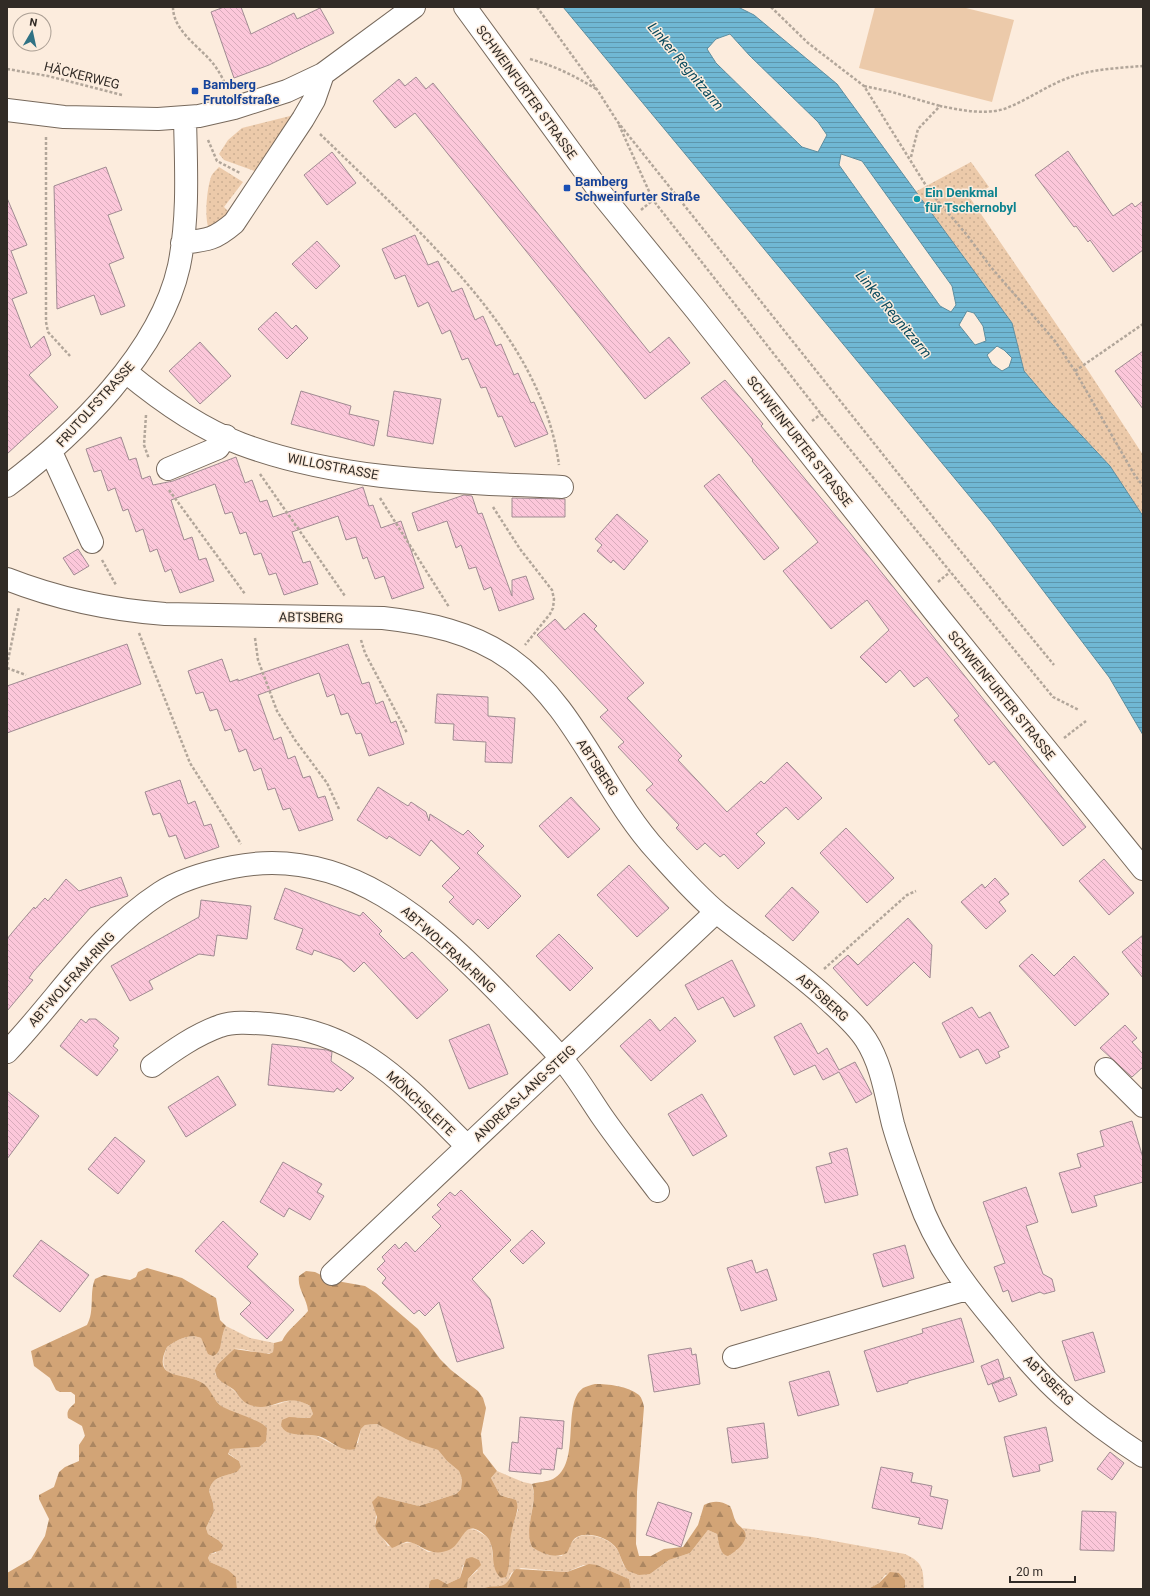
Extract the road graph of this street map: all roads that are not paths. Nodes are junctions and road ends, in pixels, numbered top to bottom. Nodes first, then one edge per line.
1 (414, 7) edge
2 (465, 7) edge
3 (323, 74) junction
4 (7, 110) edge
5 (192, 117) junction
6 (182, 243) junction
7 (126, 372) junction
8 (226, 436) junction
9 (51, 452) junction
10 (168, 469) dead end
11 (561, 478) road end
12 (7, 486) edge
13 (92, 542) road end
14 (15, 582) edge
15 (1143, 869) edge
16 (716, 912) junction
17 (7, 1052) edge
18 (561, 1058) junction
19 (152, 1066) dead end
20 (1106, 1069) dead end
21 (1143, 1106) edge
22 (467, 1146) junction
23 (658, 1191) dead end
24 (332, 1274) dead end
25 (967, 1289) junction
26 (734, 1357) dead end
27 (1143, 1456) edge

1 - 3 street
2 - 15 street, SCHWEINFURTER STRASSE
3 - 5 street
3 - 6 street
4 - 5 street
5 - 6 street, FRUTOLFSTRASSE
6 - 7 street, FRUTOLFSTRASSE
7 - 8 street, WILLOSTRASSE
7 - 9 street, FRUTOLFSTRASSE
8 - 10 street
8 - 11 street, WILLOSTRASSE
9 - 12 street, FRUTOLFSTRASSE
9 - 13 street
14 - 16 street, ABTSBERG
16 - 18 street, ANDREAS-LANG-STEIG
16 - 25 street, ABTSBERG
17 - 18 street, ABT-WOLFRAM-RING
18 - 22 street, ANDREAS-LANG-STEIG
18 - 23 street, ABT-WOLFRAM-RING
19 - 22 street, MÖNCHSLEITE
20 - 21 street
22 - 24 street, ANDREAS-LANG-STEIG
25 - 26 street
25 - 27 street, ABTSBERG

